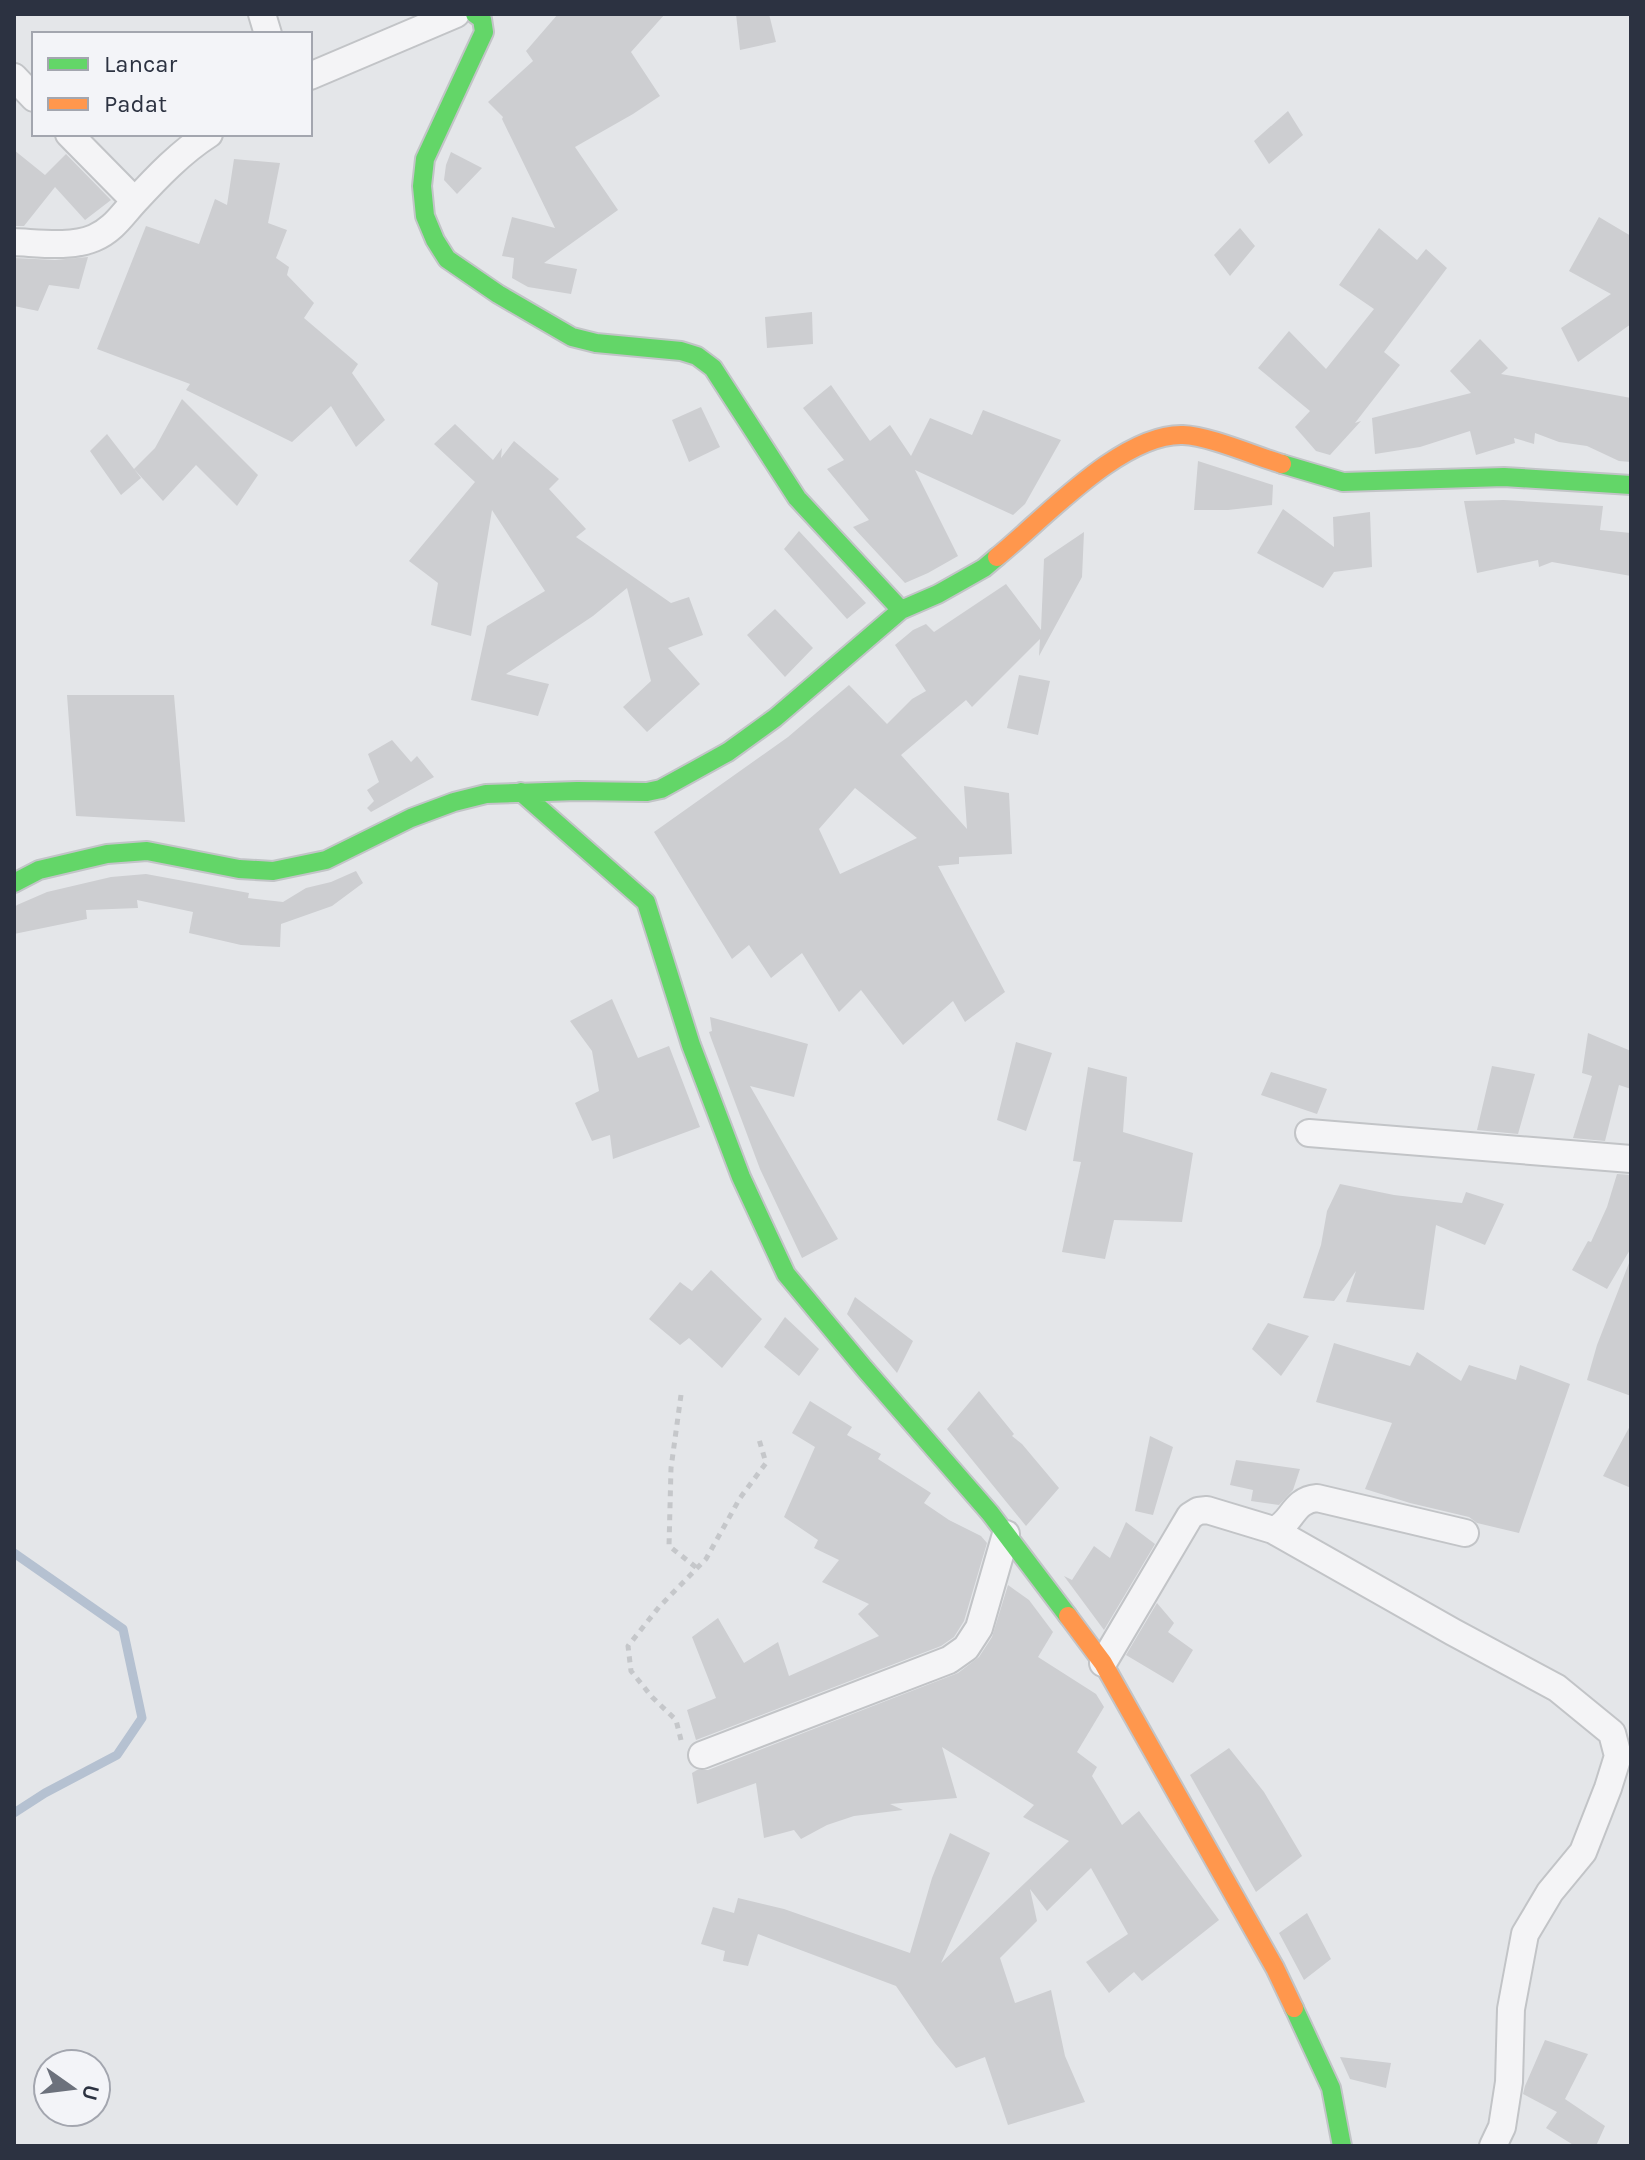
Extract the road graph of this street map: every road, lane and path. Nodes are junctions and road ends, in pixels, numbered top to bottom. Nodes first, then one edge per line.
1 (456, 14) edge
2 (475, 14) edge
3 (312, 75) edge
4 (14, 77) edge
5 (32, 96) edge
6 (71, 136) edge
7 (206, 136) edge
8 (135, 201) junction
9 (14, 242) edge
10 (1631, 485) edge
11 (901, 610) junction
12 (521, 792) junction
13 (14, 883) edge
14 (1309, 1133) dead end
15 (1631, 1159) edge
16 (681, 1395) dead end
17 (758, 1436) dead end
18 (1273, 1530) junction
19 (1465, 1533) dead end
20 (1006, 1534) junction
21 (697, 1568) junction
22 (1103, 1663) junction
23 (702, 1755) joint
24 (1342, 2146) edge
25 (1493, 2146) edge

1 - 3 street
2 - 11 street
4 - 5 street
6 - 8 street
7 - 8 street
8 - 9 street
10 - 11 street
11 - 12 street
12 - 13 street
12 - 20 street
14 - 15 street
16 - 21 path
17 - 21 path
18 - 19 street
18 - 22 street
18 - 25 street
20 - 22 street
20 - 23 street
21 - 23 path
22 - 24 street

